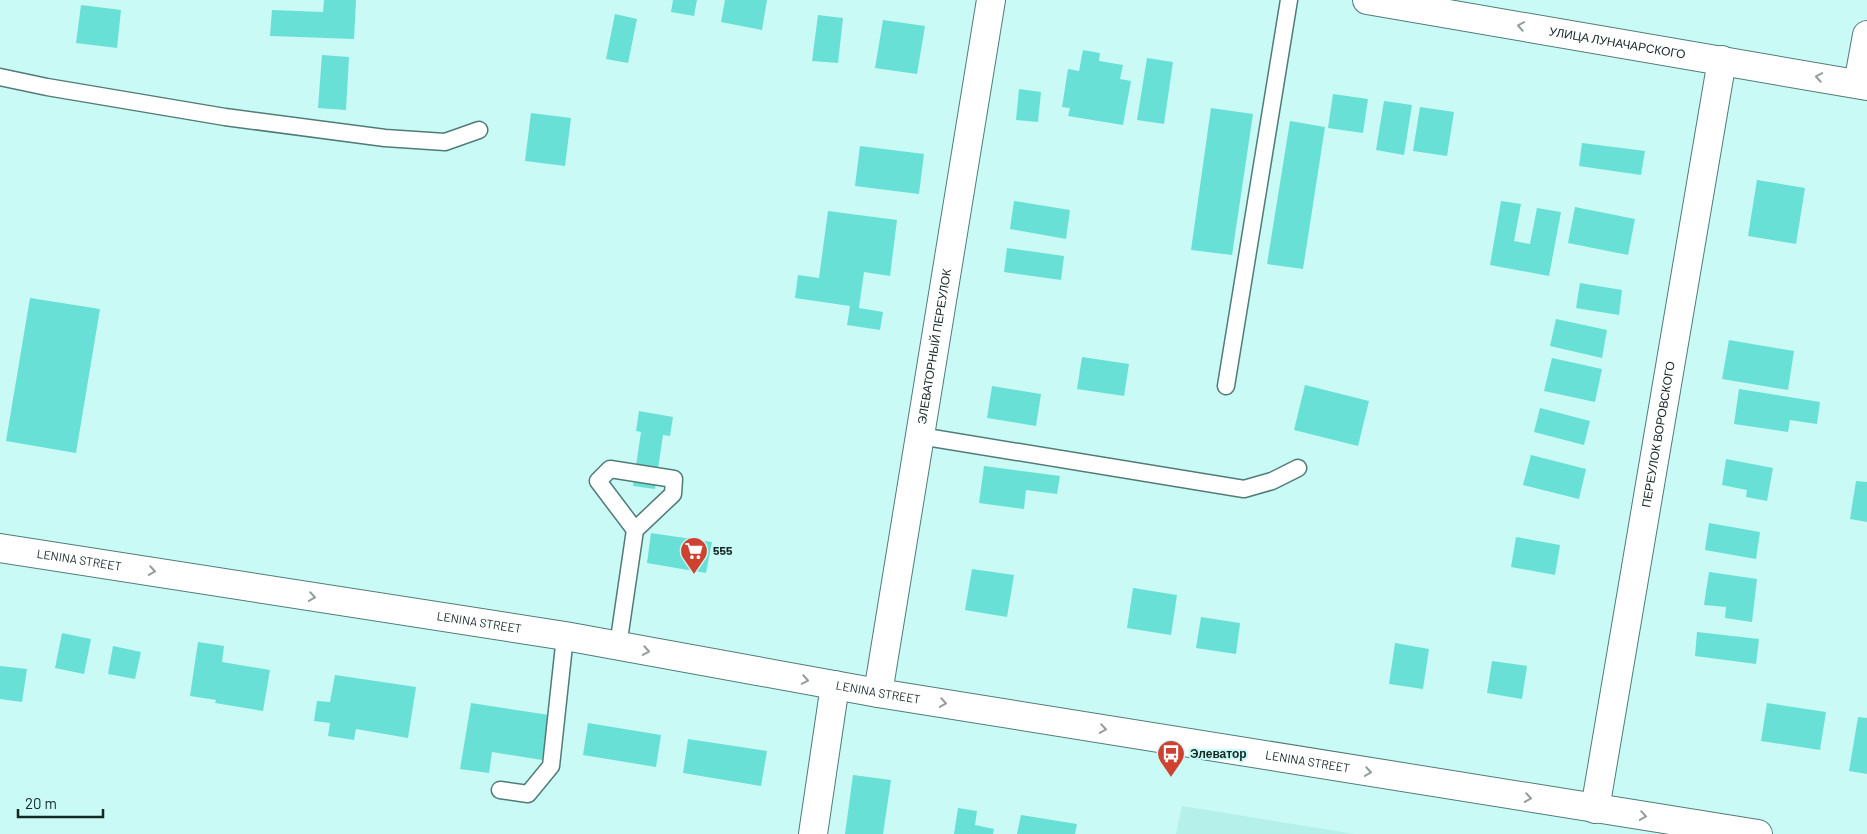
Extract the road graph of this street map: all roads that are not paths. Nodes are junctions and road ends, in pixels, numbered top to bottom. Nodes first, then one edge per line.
1 (991, 0) edge
2 (1289, 0) edge
3 (1367, 0) edge
4 (1867, 35) edge
5 (1722, 60) junction
6 (0, 77) edge
7 (1863, 85) edge
8 (479, 130) dead end
9 (1226, 386) dead end
10 (920, 436) junction
11 (1298, 468) dead end
12 (635, 530) junction
13 (0, 548) edge
14 (565, 636) junction
15 (618, 646) junction
16 (835, 685) junction
17 (878, 693) junction
18 (500, 790) dead end
19 (1595, 808) junction
20 (813, 834) edge
21 (1758, 834) edge

1 - 10 main road, ЭЛЕВАТОРНЫЙ ПЕРЕУЛОК
2 - 9 lane
5 -> 3 main road, УЛИЦА ЛУНАЧАРСКОГО
4 - 7 main road
7 -> 5 main road, УЛИЦА ЛУНАЧАРСКОГО
5 - 19 main road, ПЕРЕУЛОК ВОРОВСКОГО
6 - 8 lane
10 - 11 lane
10 - 17 main road, ЭЛЕВАТОРНЫЙ ПЕРЕУЛОК
12 - 12 lane
12 - 15 lane
13 -> 14 main road, LENINA STREET
14 - 15 main road, LENINA STREET
14 - 18 lane
15 -> 16 main road, LENINA STREET
16 - 17 main road, LENINA STREET
16 - 20 main road
17 -> 19 main road, LENINA STREET
19 -> 21 main road, LENINA STREET

